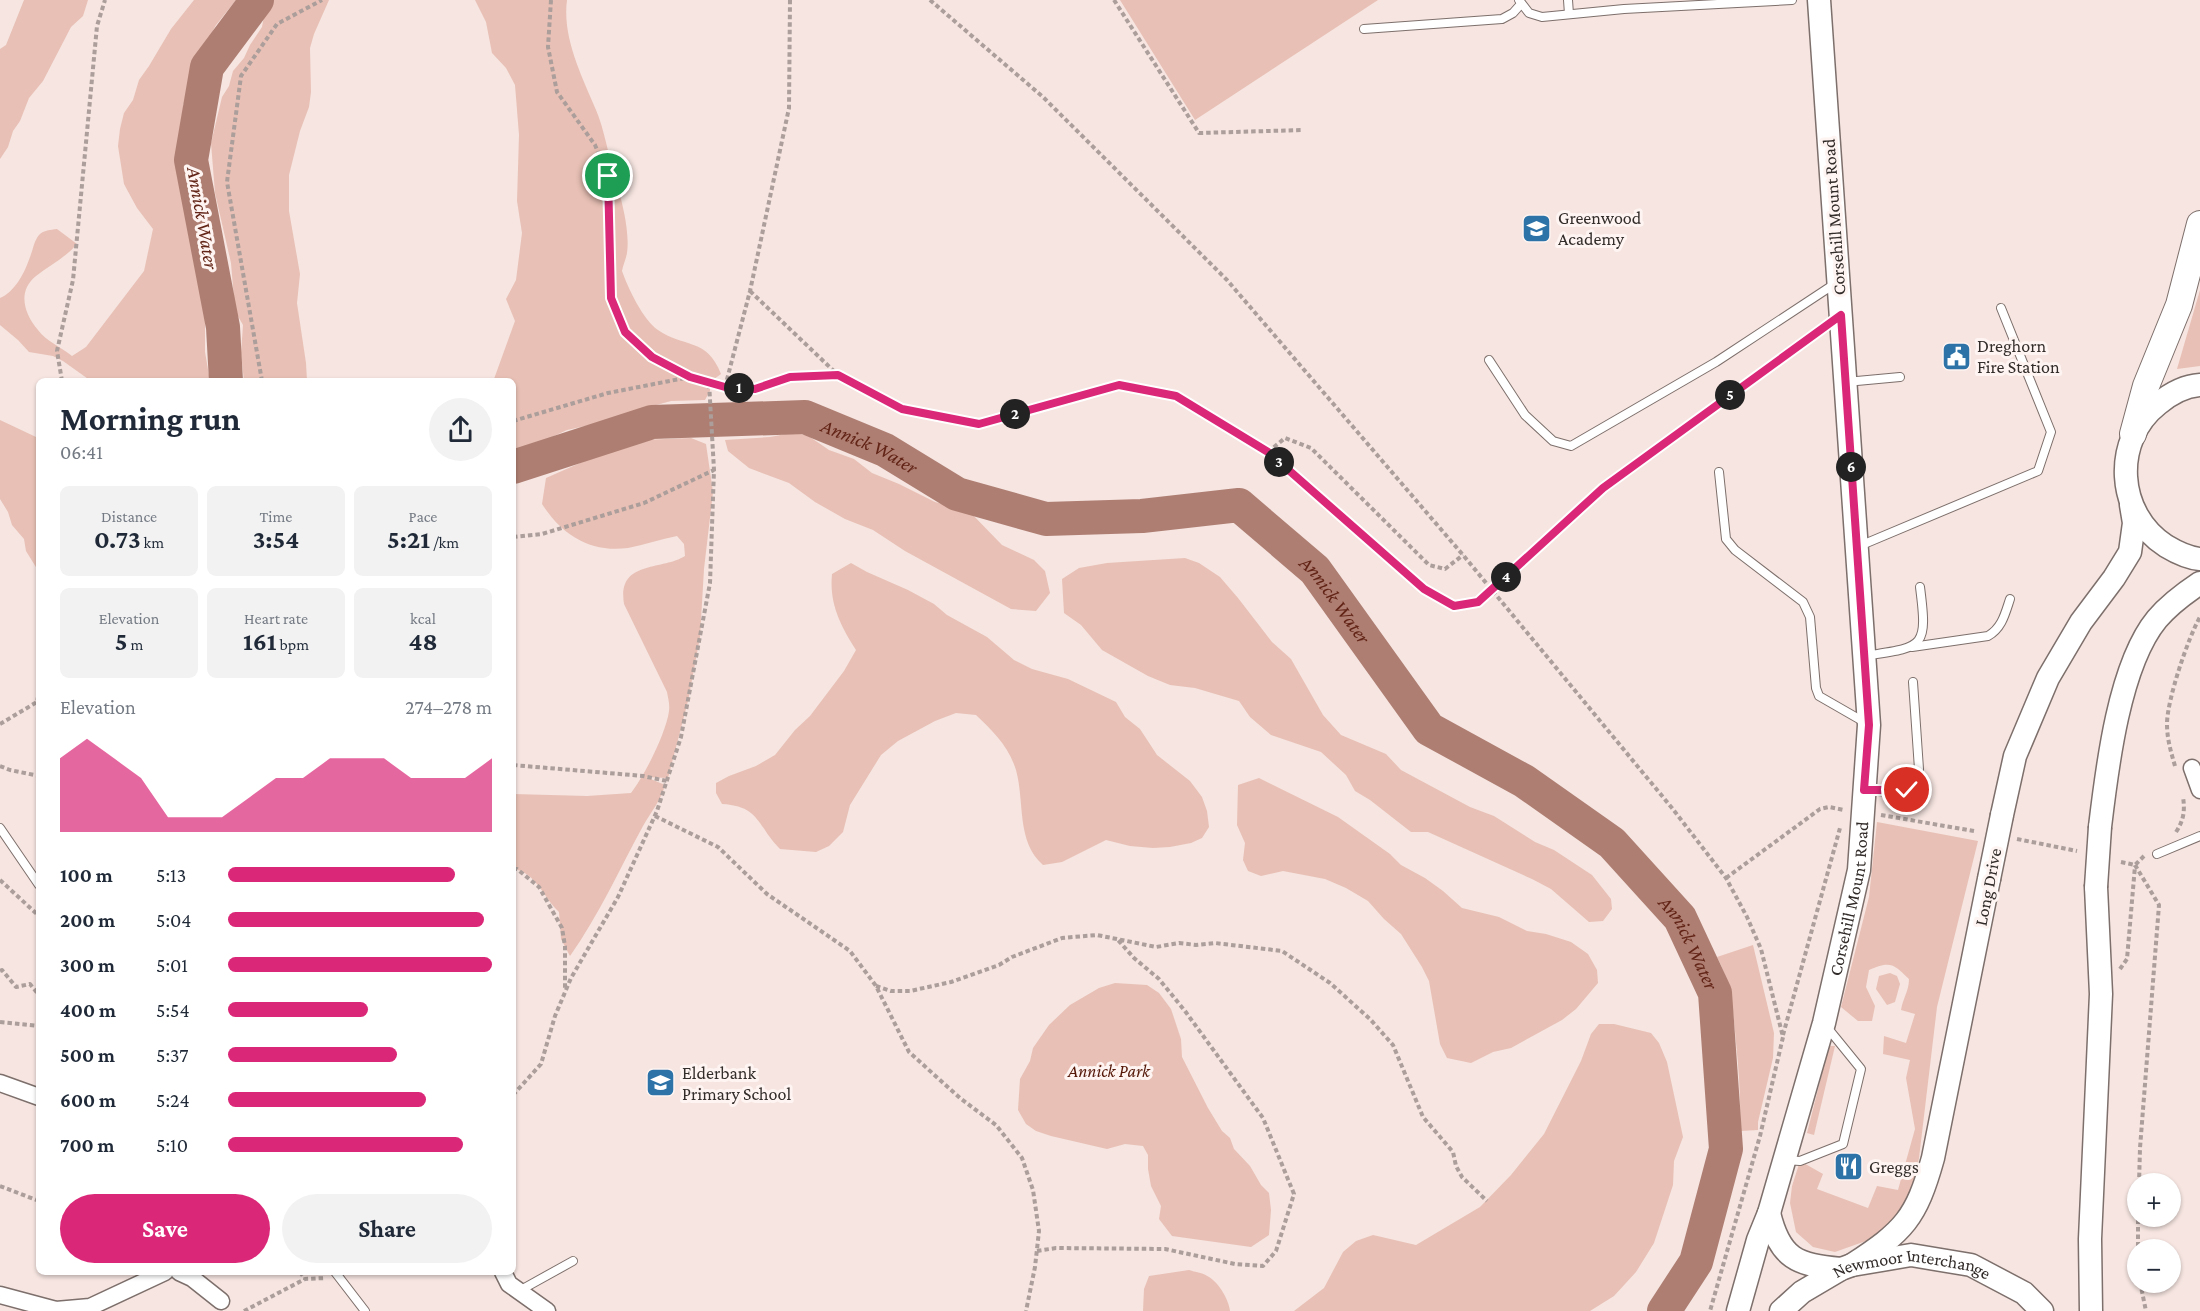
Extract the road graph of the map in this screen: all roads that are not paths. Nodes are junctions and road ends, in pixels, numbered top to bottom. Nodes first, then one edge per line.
1 (1568, 0) edge
2 (1792, 0) edge
3 (1819, 0) edge
4 (1520, 2) edge
5 (1681, 3) edge
6 (1569, 14) junction
7 (1364, 28) dead end
8 (2200, 224) edge
9 (1839, 281) junction
10 (2001, 308) dead end
11 (1489, 360) dead end
12 (1900, 377) dead end
13 (1846, 382) junction
14 (2200, 385) edge
15 (2133, 434) junction
16 (1719, 472) dead end
17 (2131, 505) junction
18 (1857, 547) junction
19 (2200, 559) edge
20 (2200, 583) edge
21 (1920, 587) dead end
22 (2010, 599) dead end
23 (1912, 647) junction
24 (1864, 656) junction
25 (1913, 682) dead end
26 (1869, 725) junction
27 (2185, 771) road end
28 (1864, 790) junction
29 (2200, 790) edge
30 (0, 828) edge
31 (2200, 836) edge
32 (2153, 853) road end
33 (36, 881) edge
34 (1824, 1023) junction
35 (0, 1083) edge
36 (36, 1096) edge
37 (1784, 1160) junction
38 (1769, 1213) junction
39 (573, 1261) dead end
40 (1846, 1267) junction
41 (159, 1275) edge
42 (186, 1275) edge
43 (337, 1275) edge
44 (504, 1275) edge
45 (519, 1291) junction
46 (0, 1295) edge
47 (221, 1301) dead end
48 (91, 1309) edge
49 (365, 1311) edge
50 (547, 1311) edge
51 (1738, 1311) edge
52 (1781, 1311) edge
53 (2042, 1311) edge
54 (2091, 1311) edge

1 - 6 lane
2 - 5 lane
3 - 9 main road, Corsehill Mount Road
4 - 6 lane
4 - 7 lane
5 - 6 lane
8 - 15 main road
9 - 11 lane
9 - 13 main road, Corsehill Mount Road
10 - 18 lane
12 - 13 lane
13 - 18 main road, Corsehill Mount Road
14 - 15 main road
15 - 17 main road
16 - 26 lane
17 - 19 main road
17 - 40 main road, Long Drive, bridge
18 - 24 main road, Corsehill Mount Road
20 - 54 main road, bridge
21 - 23 lane
22 - 23 lane
23 - 24 lane
24 - 26 main road, Corsehill Mount Road
25 - 28 lane
26 - 28 main road, Corsehill Mount Road
27 - 29 street
28 - 34 main road, Corsehill Mount Road
30 - 33 lane
31 - 32 lane
34 - 37 main road, Corsehill Mount Road
34 - 37 lane
35 - 36 street
37 - 38 main road, Corsehill Mount Road
38 - 40 main road
38 - 51 main road, Corsehill Mount Road
39 - 45 lane
40 - 52 main road, Newmoor Interchange
40 - 53 main road, Newmoor Interchange
41 - 48 street
42 - 47 street
43 - 49 lane
44 - 45 street
45 - 50 street
46 - 48 street

